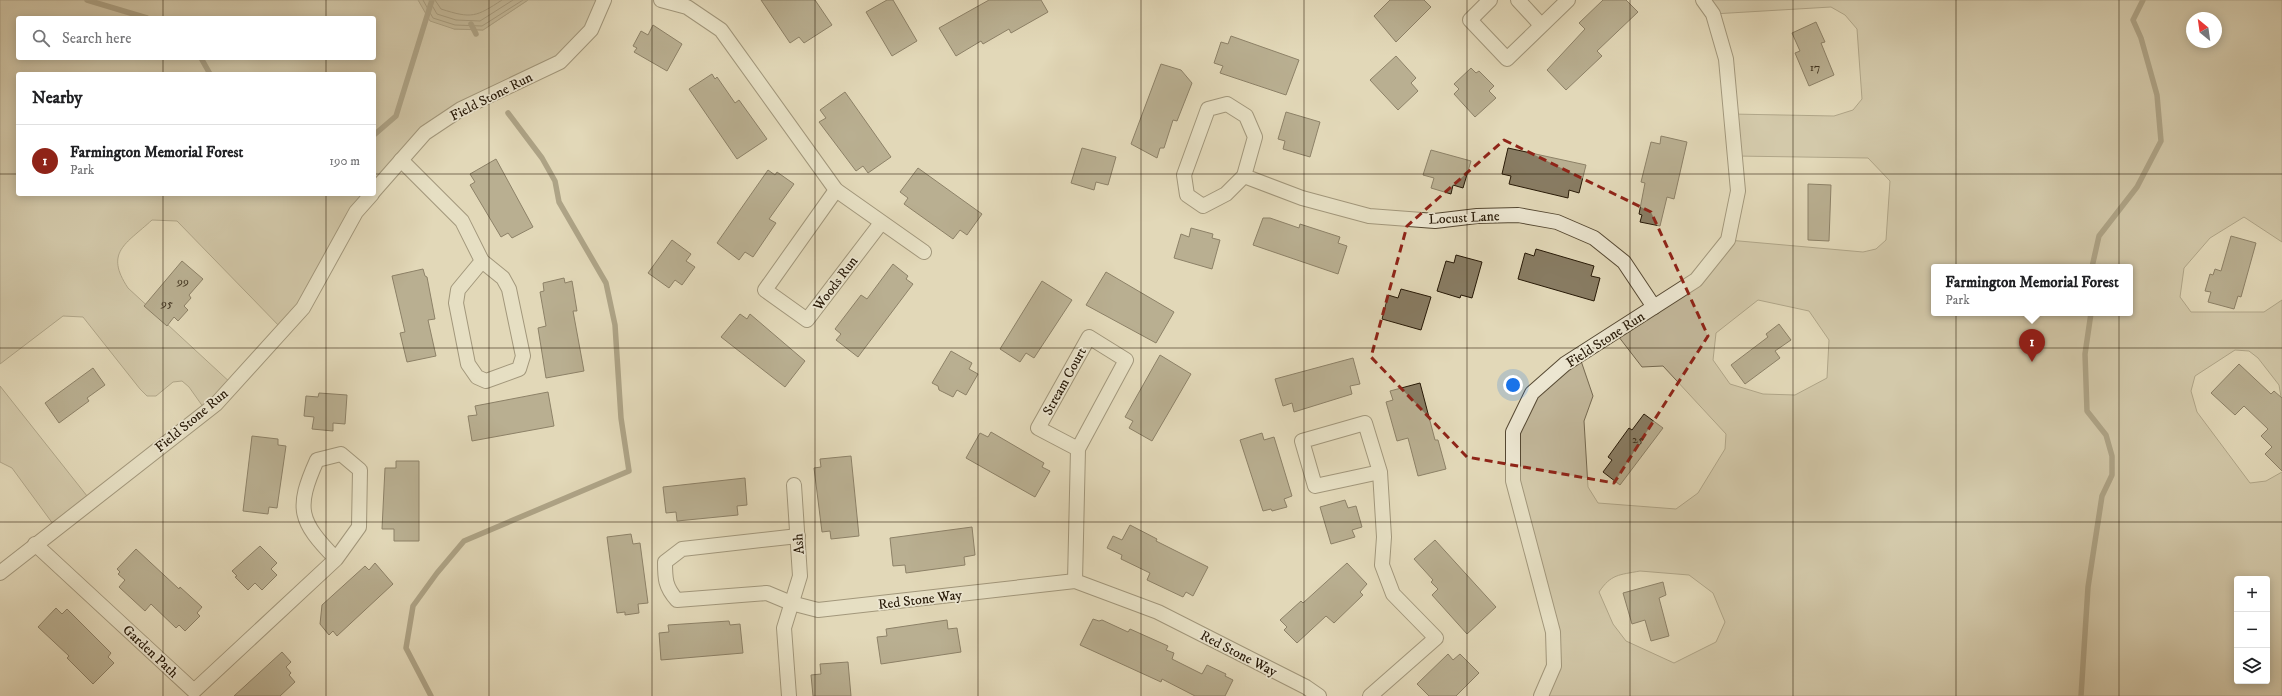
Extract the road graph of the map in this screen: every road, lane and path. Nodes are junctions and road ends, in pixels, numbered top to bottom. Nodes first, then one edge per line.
1 (604, 0) edge
2 (661, 0) edge
3 (1490, 0) edge
4 (1518, 0) edge
5 (1568, 0) edge
6 (1703, 0) edge
7 (1541, 25) junction
8 (400, 160) junction
9 (1244, 176) junction
10 (376, 189) edge
11 (836, 190) junction
12 (370, 196) edge
13 (881, 223) junction
14 (924, 252) dead end
15 (482, 261) junction
16 (1654, 307) junction
17 (1078, 449) junction
18 (1380, 472) junction
19 (794, 485) dead end
20 (798, 536) junction
21 (36, 544) junction
22 (336, 559) junction
23 (0, 573) edge
24 (1076, 581) junction
25 (791, 603) junction
26 (789, 696) edge
27 (1319, 696) edge
28 (1370, 696) edge
29 (1540, 696) edge

1 - 8 street, Field Stone Run
2 - 11 street
3 - 7 street
4 - 7 street
5 - 7 street
6 - 16 street, Field Stone Run
8 - 10 street, Field Stone Run
8 - 15 street
9 - 9 street
9 - 16 street, Locust Lane
11 - 13 street
11 - 13 street, Woods Run
12 - 21 street, Field Stone Run
13 - 14 street
15 - 15 street
16 - 29 street, Field Stone Run
17 - 17 street, Stream Court
17 - 24 street, Stream Court
18 - 18 street
18 - 28 street
19 - 20 street, Ash
20 - 25 street, Ash
20 - 25 street, Red Stone Way
21 - 22 street, Garden Path
21 - 23 street, Field Stone Run
22 - 22 street, Garden Path
24 - 25 street, Red Stone Way
24 - 27 street, Red Stone Way
25 - 26 street, Ash

